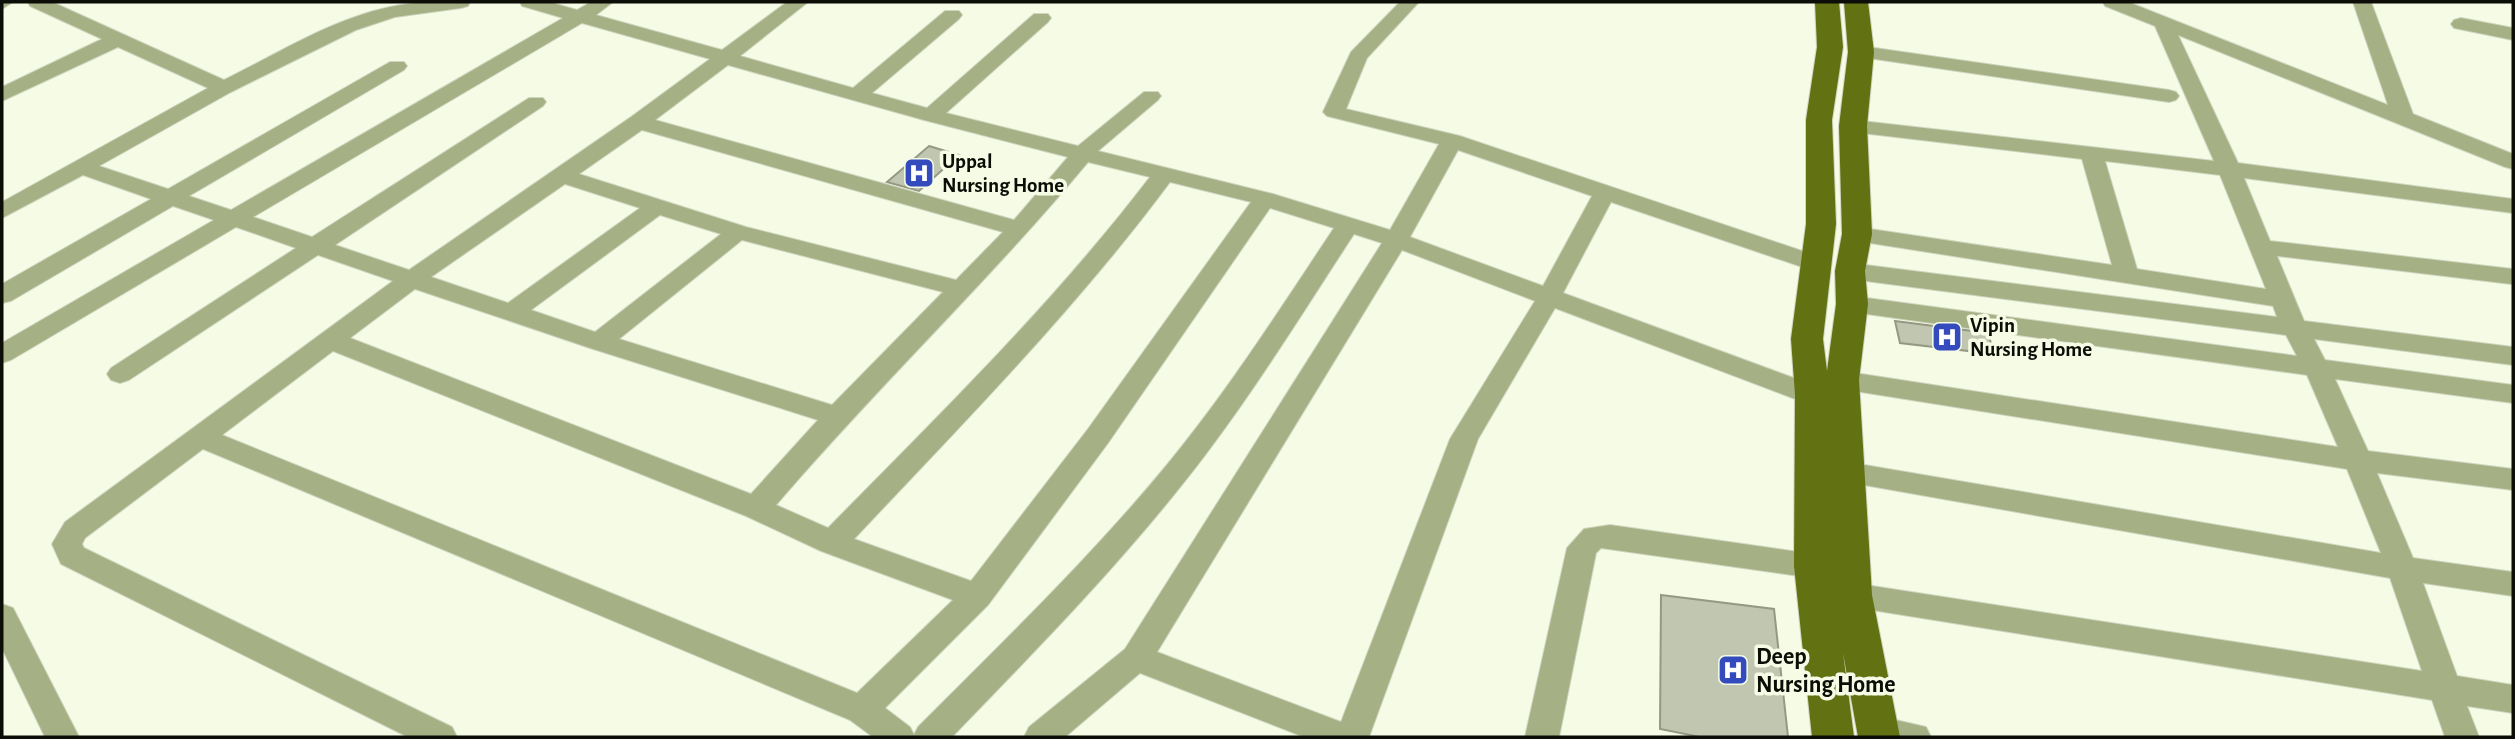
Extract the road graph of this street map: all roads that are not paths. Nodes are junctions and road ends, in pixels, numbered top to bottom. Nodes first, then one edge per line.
1 (37, 2) edge
2 (461, 2) edge
3 (529, 2) edge
4 (604, 2) edge
5 (799, 2) edge
6 (1410, 2) edge
7 (1827, 2) edge
8 (1856, 2) edge
9 (2112, 2) edge
10 (2362, 2) edge
11 (952, 15) dead end
12 (582, 16) junction
13 (1041, 18) dead end
14 (2163, 23) junction
15 (2461, 24) dead end
16 (2513, 34) edge
17 (119, 39) junction
18 (1861, 52) junction
19 (726, 57) junction
20 (397, 66) dead end
21 (224, 88) junction
22 (2, 95) edge
23 (857, 95) junction
24 (1151, 96) dead end
25 (2169, 96) dead end
26 (536, 102) dead end
27 (931, 116) junction
28 (2404, 120) junction
29 (639, 122) junction
30 (1853, 126) junction
31 (1452, 141) junction
32 (1084, 152) junction
33 (2092, 155) junction
34 (2513, 162) edge
35 (80, 167) junction
36 (2229, 169) junction
37 (1165, 173) junction
38 (561, 175) junction
39 (1604, 194) junction
40 (169, 197) junction
41 (1265, 199) junction
42 (657, 206) junction
43 (2513, 206) edge
44 (2, 211) edge
45 (232, 218) junction
46 (1348, 225) junction
47 (1019, 229) junction
48 (738, 232) junction
49 (1857, 234) junction
50 (1396, 240) junction
51 (315, 246) junction
52 (2261, 247) junction
53 (1817, 264) junction
54 (1850, 271) junction
55 (2511, 276) dead end
56 (2127, 277) junction
57 (412, 279) junction
58 (962, 289) junction
59 (2, 295) edge
60 (1548, 299) junction
61 (2283, 299) junction
62 (1852, 304) junction
63 (512, 312) junction
64 (2294, 327) junction
65 (332, 341) junction
66 (598, 342) junction
67 (2, 354) edge
68 (2513, 356) edge
69 (2316, 366) junction
70 (120, 374) dead end
71 (1842, 380) junction
72 (2513, 394) edge
73 (1812, 395) junction
74 (837, 416) junction
75 (199, 436) junction
76 (2358, 460) junction
77 (1847, 472) junction
78 (2513, 479) edge
79 (756, 508) junction
80 (832, 543) junction
81 (1813, 566) junction
82 (2402, 568) junction
83 (2513, 583) edge
84 (1853, 595) junction
85 (977, 596) junction
86 (2, 617) edge
87 (11, 658) edge
88 (1136, 658) junction
89 (2444, 687) junction
90 (2513, 699) edge
91 (862, 710) junction
92 (1879, 734) edge
93 (62, 737) edge
94 (440, 737) edge
95 (898, 737) edge
96 (930, 737) edge
97 (1041, 737) edge
98 (1342, 737) edge
99 (1352, 737) edge
100 (1542, 737) edge
101 (1833, 737) edge
102 (1914, 737) edge
103 (2462, 737) edge

1 - 17 street
2 - 21 street
3 - 12 street
4 - 12 street
5 - 19 street
6 - 31 street
7 - 53 main road
8 - 18 main road
9 - 14 street
10 - 28 street
11 - 23 street
12 - 19 street
12 - 45 street
13 - 27 street
14 - 28 street
14 - 36 street
15 - 16 street
17 - 21 street
17 - 22 street
18 - 25 street
18 - 30 main road
19 - 23 street
19 - 29 street
20 - 40 street
21 - 35 street
23 - 27 street
24 - 32 street
26 - 51 street
27 - 32 street
28 - 34 street
29 - 38 street
29 - 47 street
30 - 33 street
30 - 49 main road
31 - 39 street
31 - 50 street
32 - 37 street
32 - 47 street
33 - 36 street
33 - 56 street
35 - 40 street
35 - 44 street
36 - 43 street
36 - 52 street
37 - 41 street
37 - 80 street
38 - 42 street
38 - 57 street
39 - 53 street
39 - 60 street
40 - 45 street
40 - 59 street
41 - 46 street
41 - 85 street
42 - 48 street
42 - 63 street
45 - 51 street
45 - 67 street
46 - 50 street
46 - 96 street
47 - 58 street
48 - 58 street
48 - 66 street
49 - 54 main road
49 - 56 street
50 - 60 street
50 - 88 street
51 - 57 street
51 - 70 street
52 - 55 street
52 - 61 street
53 - 73 main road
54 - 62 main road
54 - 64 street
56 - 61 street
57 - 63 street
57 - 65 street
58 - 74 street
60 - 73 street
60 - 99 street
61 - 64 street
62 - 69 street
62 - 71 main road
63 - 66 street
64 - 68 street
64 - 69 street
65 - 75 street
65 - 79 street
66 - 74 street
69 - 72 street
69 - 76 street
71 - 76 street
71 - 77 main road
73 - 81 main road
74 - 79 street
75 - 91 street
75 - 94 street
76 - 78 street
76 - 82 street
77 - 82 street
77 - 84 main road
79 - 80 street
80 - 85 street
81 - 100 street
81 - 101 main road
82 - 83 street
82 - 89 street
84 - 89 street
84 - 92 main road
85 - 91 street
86 - 87 street
87 - 93 street
88 - 97 street
88 - 98 street
89 - 90 street
89 - 103 street
91 - 95 street
92 - 102 street

